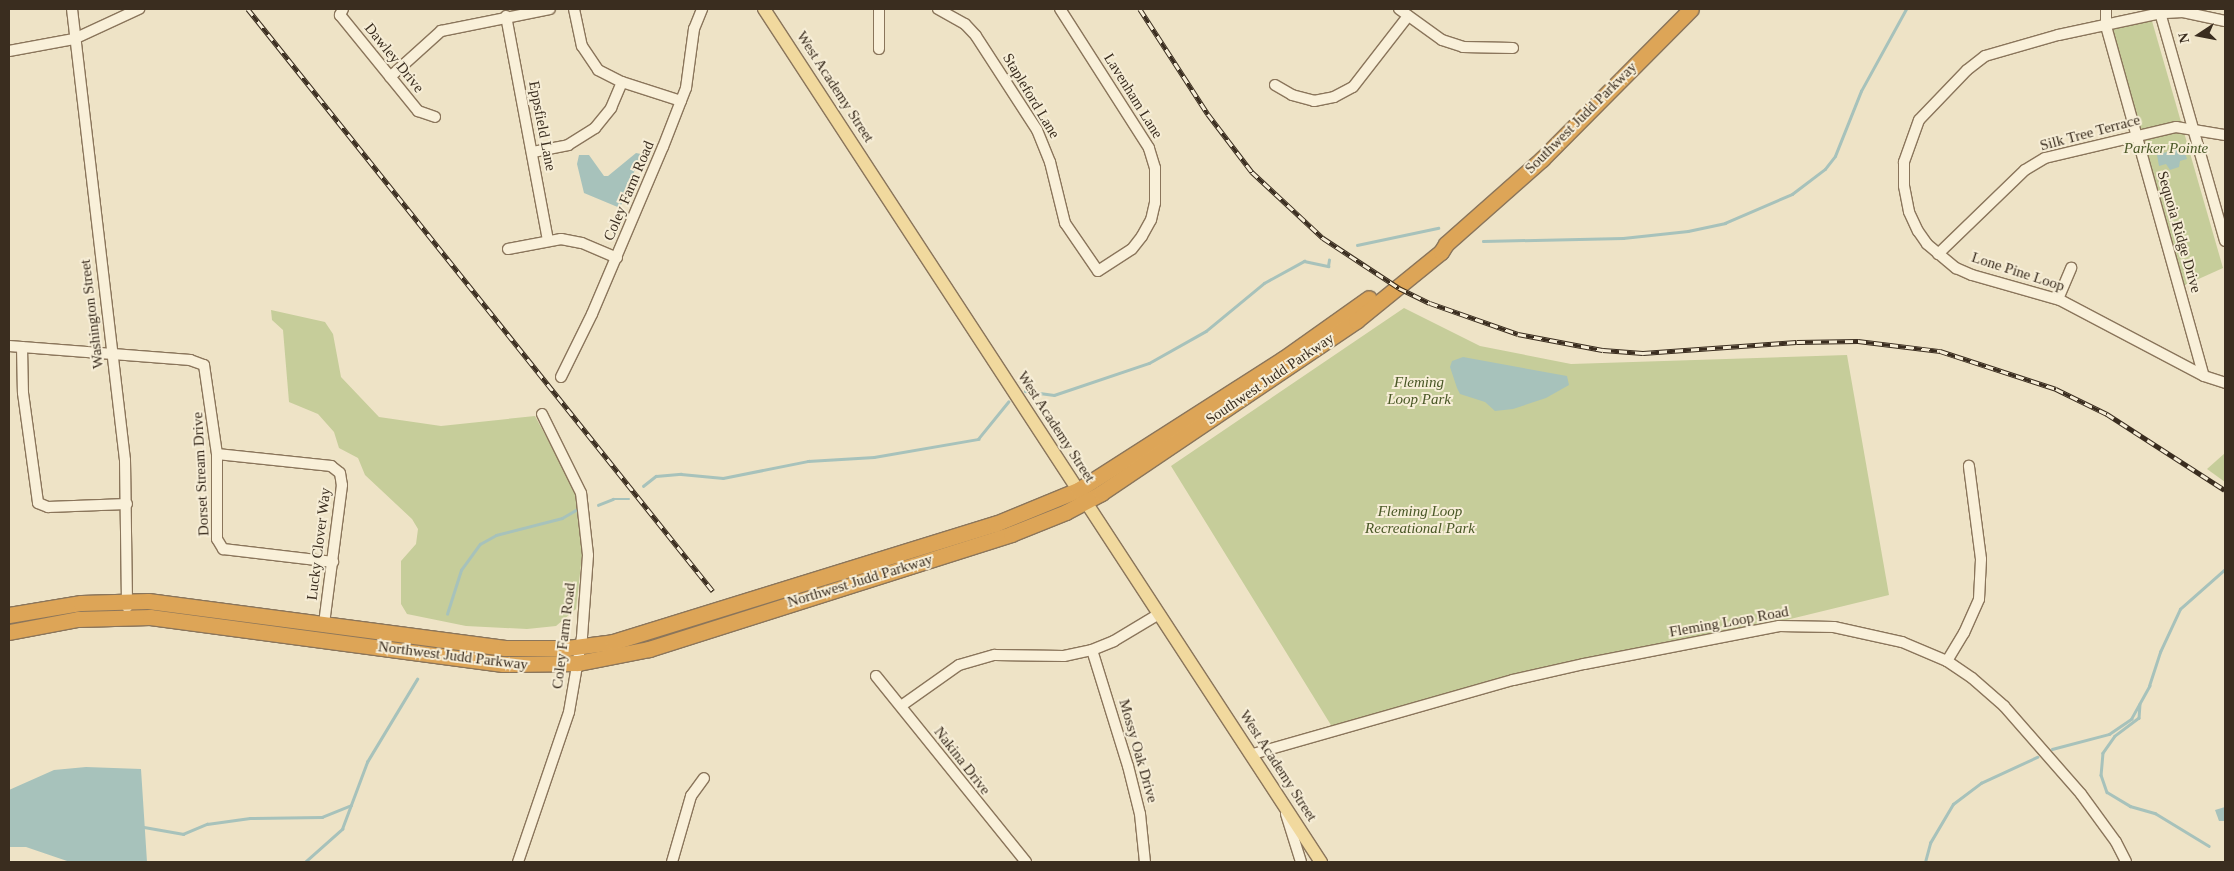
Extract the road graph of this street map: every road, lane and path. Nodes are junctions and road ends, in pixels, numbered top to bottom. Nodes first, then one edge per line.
1 (72, 9) edge
2 (139, 9) edge
3 (343, 9) edge
4 (550, 9) edge
5 (574, 9) edge
6 (702, 9) edge
7 (764, 9) edge
8 (879, 9) edge
9 (938, 9) edge
10 (1060, 9) edge
11 (1399, 9) edge
12 (1691, 9) edge
13 (2106, 9) edge
14 (2160, 11) edge
15 (506, 16) junction
16 (1408, 16) junction
17 (2225, 21) edge
18 (2106, 26) junction
19 (74, 39) junction
20 (1513, 48) dead end
21 (879, 49) dead end
22 (9, 51) edge
23 (390, 76) junction
24 (622, 82) junction
25 (1275, 85) dead end
26 (681, 101) junction
27 (435, 117) dead end
28 (2193, 129) junction
29 (2136, 135) junction
30 (2225, 136) edge
31 (533, 152) junction
32 (548, 240) junction
33 (2225, 241) edge
34 (508, 248) dead end
35 (1938, 254) junction
36 (617, 258) junction
37 (2070, 268) dead end
38 (1098, 271) joint
39 (2058, 299) junction
40 (9, 346) edge
41 (22, 347) junction
42 (112, 354) junction
43 (2204, 376) junction
44 (561, 377) dead end
45 (2225, 383) edge
46 (542, 414) dead end
47 (217, 454) junction
48 (1968, 466) dead end
49 (1082, 496) junction
50 (127, 504) junction
51 (332, 562) junction
52 (128, 600) junction
53 (1159, 614) junction
54 (9, 616) edge
55 (128, 616) junction
56 (324, 624) junction
57 (9, 632) edge
58 (581, 647) junction
59 (1092, 650) junction
60 (1947, 661) junction
61 (578, 663) junction
62 (876, 676) dead end
63 (901, 706) junction
64 (1253, 754) junction
65 (704, 778) dead end
66 (1282, 801) junction
67 (518, 862) edge
68 (672, 862) edge
69 (1026, 862) edge
70 (1145, 862) edge
71 (1301, 862) edge
72 (1322, 862) edge
73 (2126, 862) edge

1 - 19 street, Washington Street
2 - 19 street
3 - 23 street, Dawley Drive
4 - 15 street
5 - 24 street
6 - 26 street, Coley Farm Road
7 - 49 main road, West Academy Street
8 - 21 street
9 - 38 street, Stapleford Lane
10 - 38 street, Lavenham Lane
11 - 16 street
12 - 49 highway, Southwest Judd Parkway
13 - 18 street, Sequoia Ridge Drive
14 - 17 street, Lone Pine Loop
14 - 18 street, Lone Pine Loop
14 - 28 street
15 - 23 street
15 - 31 street, Eppsfield Lane
16 - 20 street
16 - 25 street
18 - 29 street, Sequoia Ridge Drive
18 - 35 street, Lone Pine Loop
19 - 22 street
19 - 42 street, Washington Street
23 - 27 street, Dawley Drive
24 - 26 street
24 - 31 street
26 - 36 street, Coley Farm Road
28 - 29 street, Silk Tree Terrace
28 - 30 street, Silk Tree Terrace
28 - 33 street
29 - 35 street, Silk Tree Terrace
29 - 43 street, Sequoia Ridge Drive
31 - 32 street, Eppsfield Lane
32 - 34 street
32 - 36 street
35 - 39 street, Lone Pine Loop
36 - 44 street, Coley Farm Road
37 - 39 street
39 - 43 street, Lone Pine Loop
40 - 41 street, Dorset Stream Drive
41 - 42 street, Dorset Stream Drive
41 - 50 street
42 - 47 street, Dorset Stream Drive
42 - 50 street, Washington Street
43 - 45 street, Lone Pine Loop
46 - 58 street, Coley Farm Road
47 - 51 street, Dorset Stream Drive
47 - 51 street, Lucky Clover Way
48 - 60 street
49 - 53 main road, West Academy Street
49 - 58 highway, Northwest Judd Parkway
49 - 61 highway, Northwest Judd Parkway
50 - 52 street, Washington Street
51 - 56 street, Lucky Clover Way
52 - 54 highway, Northwest Judd Parkway
52 - 55 street, Washington Street
52 - 56 highway, Northwest Judd Parkway
53 - 59 street
53 - 64 main road, West Academy Street
55 - 57 highway, Northwest Judd Parkway
55 - 61 highway, Northwest Judd Parkway
56 - 58 highway, Northwest Judd Parkway
58 - 61 street, Coley Farm Road
59 - 63 street
59 - 70 street, Mossy Oak Drive
60 - 64 street, Fleming Loop Road
60 - 73 street, Fleming Loop Road
61 - 67 street, Coley Farm Road
62 - 63 street, Nakina Drive
63 - 69 street, Nakina Drive
64 - 66 main road, West Academy Street
65 - 68 street
66 - 71 street
66 - 72 main road, West Academy Street

